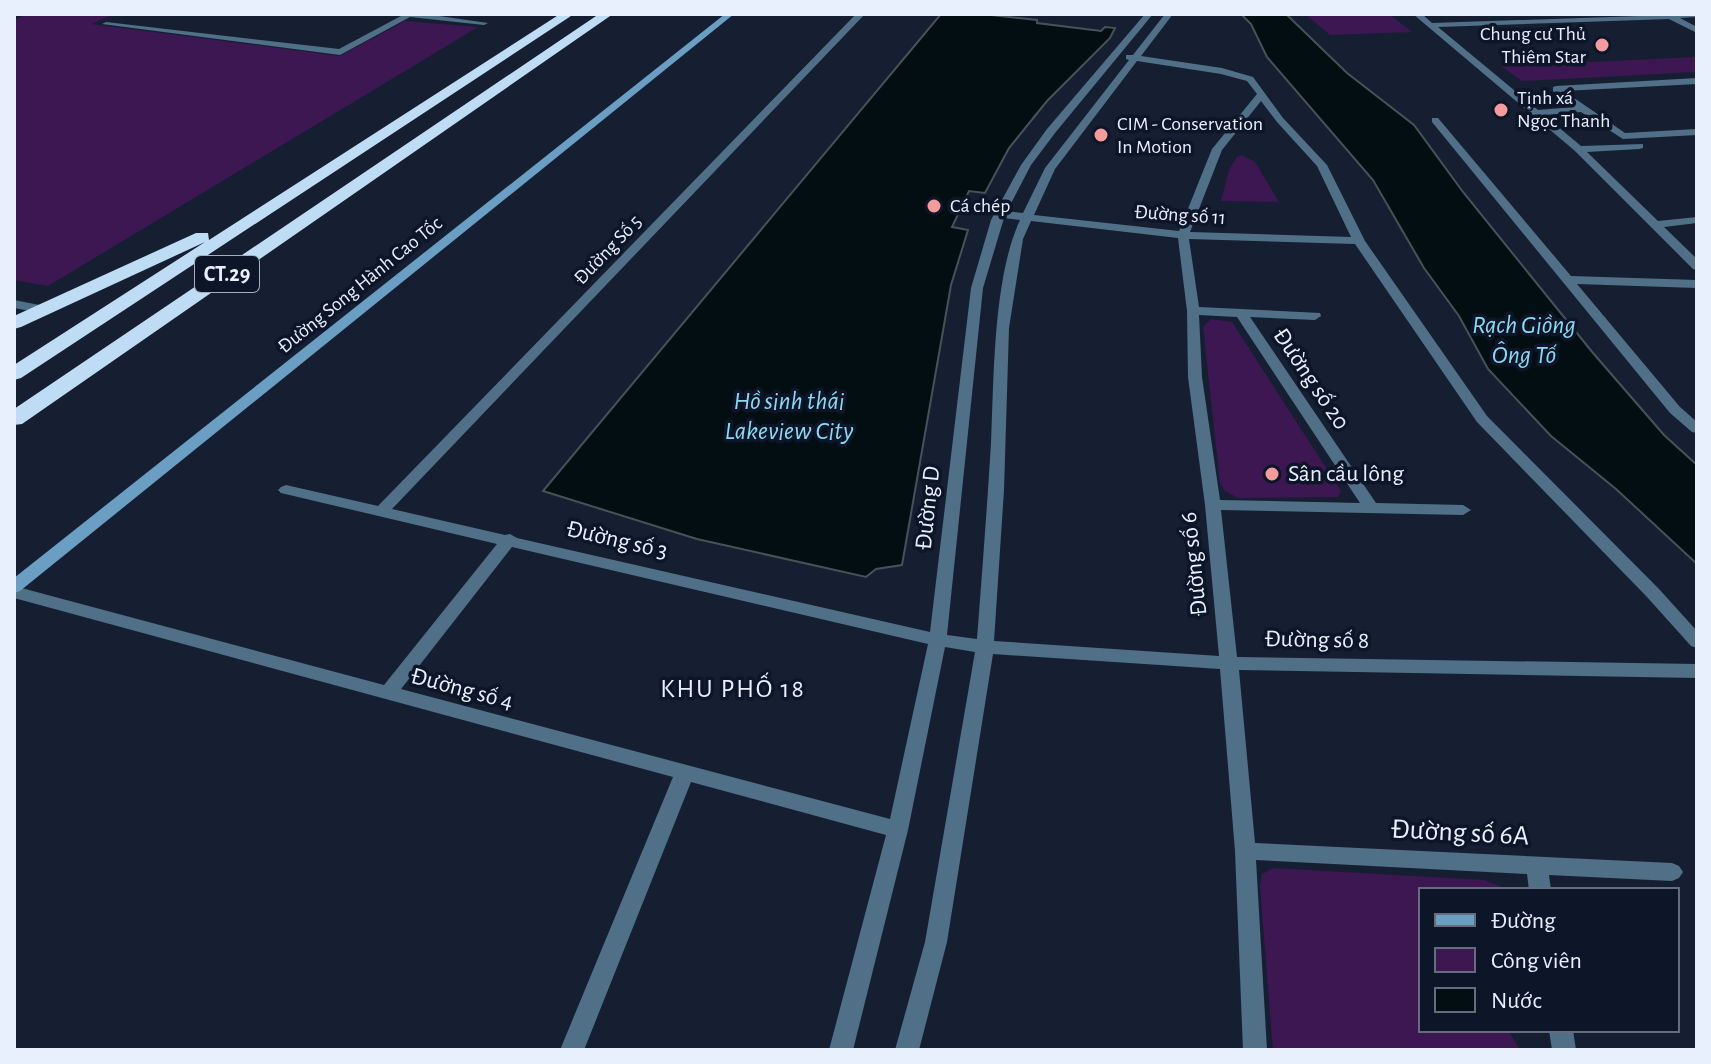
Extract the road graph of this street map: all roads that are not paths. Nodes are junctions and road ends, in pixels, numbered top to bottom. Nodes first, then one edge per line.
1 (128, 14) edge
2 (407, 14) edge
3 (560, 14) edge
4 (568, 14) edge
5 (607, 14) edge
6 (618, 14) edge
7 (730, 14) edge
8 (861, 14) edge
9 (1149, 14) edge
10 (1169, 14) edge
11 (1417, 14) edge
12 (1697, 15) edge
13 (1670, 16) edge
14 (1552, 17) edge
15 (484, 23) dead end
16 (1433, 25) junction
17 (1697, 30) edge
18 (1117, 55) junction
19 (1135, 58) junction
20 (1697, 81) edge
21 (1261, 95) junction
22 (1583, 109) junction
23 (1551, 111) junction
24 (415, 113) junction
25 (1536, 113) junction
26 (1265, 118) dead end
27 (1280, 120) junction
28 (1435, 120) dead end
29 (439, 129) junction
30 (1697, 132) edge
31 (1577, 135) dead end
32 (1697, 143) edge
33 (1579, 149) junction
34 (317, 177) junction
35 (1000, 214) junction
36 (1027, 218) junction
37 (1697, 220) edge
38 (1657, 224) junction
39 (1183, 235) junction
40 (1359, 241) junction
41 (1697, 266) edge
42 (1567, 280) junction
43 (1697, 284) edge
44 (14, 304) edge
45 (41, 309) junction
46 (1193, 311) junction
47 (1241, 313) junction
48 (1315, 316) dead end
49 (14, 323) edge
50 (14, 374) edge
51 (14, 419) edge
52 (1697, 429) edge
53 (286, 490) dead end
54 (1213, 505) junction
55 (1371, 508) junction
56 (1463, 510) dead end
57 (382, 511) junction
58 (510, 539) junction
59 (14, 590) edge
60 (938, 640) junction
61 (1697, 642) edge
62 (985, 647) junction
63 (1229, 663) junction
64 (1697, 671) edge
65 (388, 693) junction
66 (684, 775) junction
67 (898, 830) junction
68 (1245, 851) junction
69 (1537, 865) junction
70 (1672, 872) dead end
71 (1540, 888) edge
72 (572, 1050) edge
73 (841, 1050) edge
74 (907, 1050) edge
75 (1255, 1050) edge

1 - 2 street
2 - 15 street
3 - 24 highway
4 - 24 highway, CT.29
5 - 29 highway, CT.29
6 - 29 highway
7 - 59 main road, Đường Song Hành Cao Tốc
8 - 57 street, Đường Số 5
9 - 18 street, Đường D
10 - 19 street
11 - 16 street
12 - 13 street
13 - 14 street
13 - 17 street
14 - 16 street
16 - 25 street
18 - 19 street
18 - 35 street, Đường D
19 - 21 street
19 - 36 street
20 - 22 street
21 - 27 street
21 - 39 street, Đường số 6
22 - 23 street
22 - 30 street
23 - 25 street
23 - 31 street
24 - 34 highway, CT.29
25 - 33 street
26 - 27 street
27 - 40 street
28 - 42 street
29 - 51 highway, CT.29
32 - 33 street
33 - 38 street
34 - 45 highway
34 - 50 highway, CT.29
35 - 36 street, Đường số 11
35 - 60 street, Đường D
36 - 39 street, Đường số 11
36 - 62 street
37 - 38 street
38 - 41 street
39 - 40 street, Đường số 11
39 - 46 street, Đường số 6
40 - 61 street
42 - 43 street
42 - 52 street
44 - 45 street
45 - 49 highway
46 - 47 street
46 - 54 street, Đường số 6
47 - 48 street
47 - 55 street, Đường số 20
53 - 57 street, Đường số 3
54 - 55 street
54 - 63 street, Đường số 6
55 - 56 street
57 - 58 street, Đường số 3
58 - 60 street, Đường số 3
58 - 65 street
59 - 65 street, Đường số 4
60 - 62 street, Đường số 8
60 - 67 street, Đường D
62 - 63 street, Đường số 8
62 - 74 street
63 - 64 street, Đường số 8
63 - 68 street, Đường số 6
65 - 66 street, Đường số 4
66 - 67 street, Đường số 4
66 - 72 street
67 - 73 street, Đường D
68 - 69 street, Đường số 6A
68 - 75 street, Đường số 6
69 - 70 street, Đường số 6A
69 - 71 street

